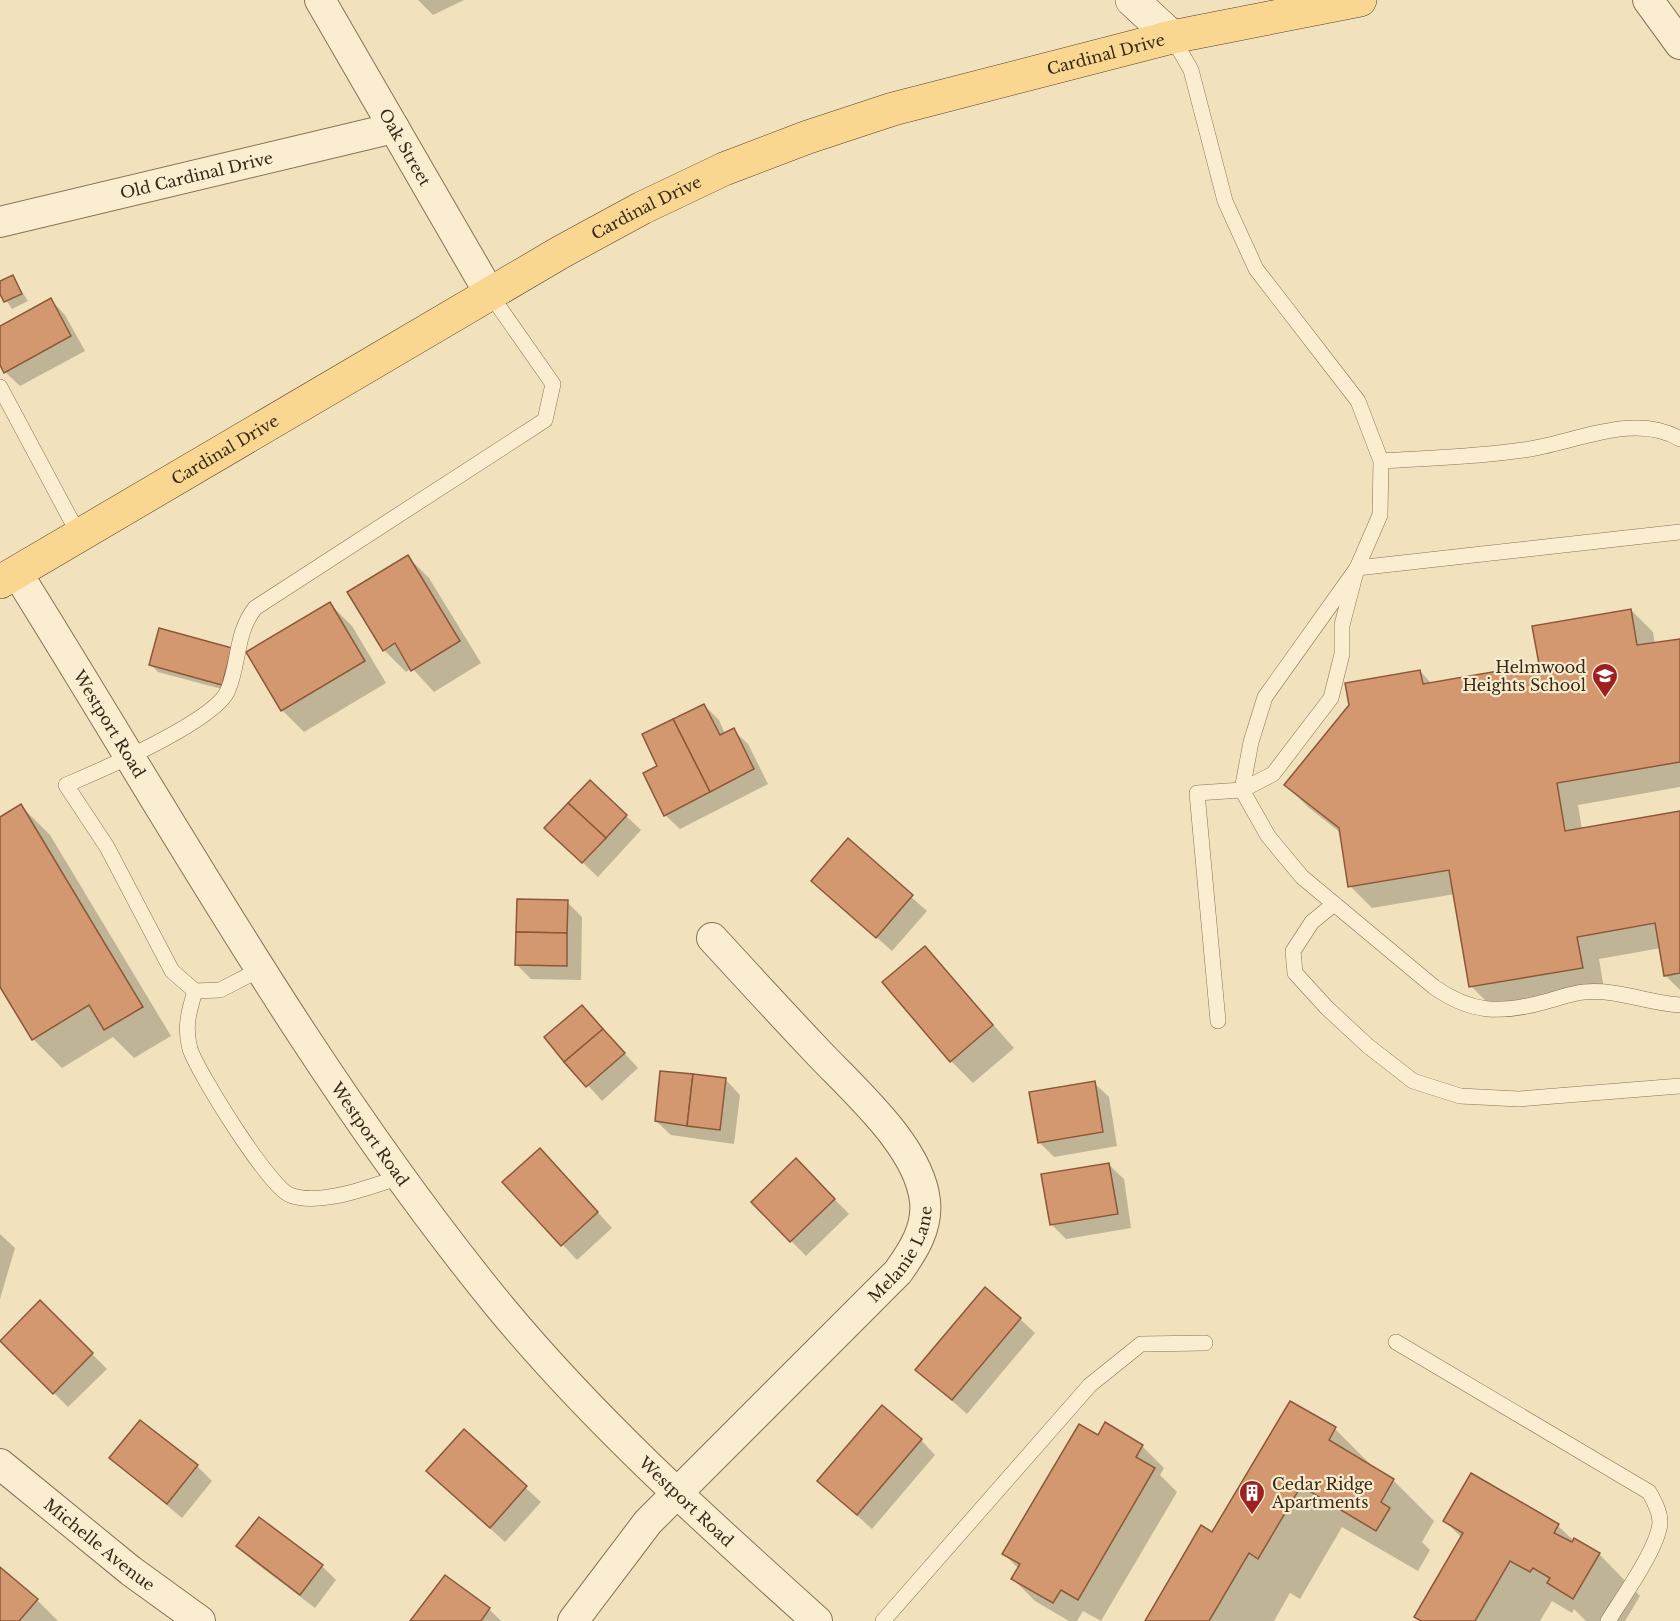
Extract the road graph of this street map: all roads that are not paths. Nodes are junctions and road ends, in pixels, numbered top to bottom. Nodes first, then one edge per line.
1 (321, 0) edge
2 (1132, 0) edge
3 (1360, 0) edge
4 (1648, 0) edge
5 (1172, 37) junction
6 (1680, 44) edge
7 (394, 128) junction
8 (0, 222) edge
9 (490, 294) junction
10 (0, 387) edge
11 (1680, 439) edge
12 (1381, 461) junction
13 (1680, 532) edge
14 (79, 535) junction
15 (1357, 568) junction
16 (8, 577) edge
17 (132, 757) junction
18 (1242, 790) junction
19 (1334, 904) junction
20 (712, 938) dead end
21 (261, 969) junction
22 (195, 991) junction
23 (1680, 1005) edge
24 (1218, 1021) dead end
25 (1680, 1086) edge
26 (401, 1177) junction
27 (1396, 1342) dead end
28 (1204, 1343) dead end
29 (0, 1464) edge
30 (675, 1493) junction
31 (200, 1621) edge
32 (573, 1621) edge
33 (817, 1621) edge
34 (883, 1621) edge
35 (1608, 1621) edge

1 - 7 street, Oak Street
2 - 5 street
3 - 5 main road, Cardinal Drive
4 - 6 street
5 - 9 main road, Cardinal Drive
5 - 12 lane
7 - 8 street, Old Cardinal Drive
7 - 9 street, Oak Street
9 - 14 main road, Cardinal Drive
9 - 17 lane
10 - 14 lane
11 - 12 lane
12 - 15 lane
13 - 15 lane
14 - 16 main road, Cardinal Drive
15 - 18 lane
15 - 18 lane
16 - 17 street, Westport Road
17 - 21 street, Westport Road
17 - 22 lane
18 - 19 lane
18 - 24 lane
19 - 23 lane
19 - 25 lane
20 - 30 street, Melanie Lane
21 - 22 lane
21 - 26 street, Westport Road
22 - 26 lane
26 - 30 street, Westport Road
27 - 35 lane
28 - 34 lane
29 - 31 street, Michelle Avenue
30 - 32 street
30 - 33 street, Westport Road

